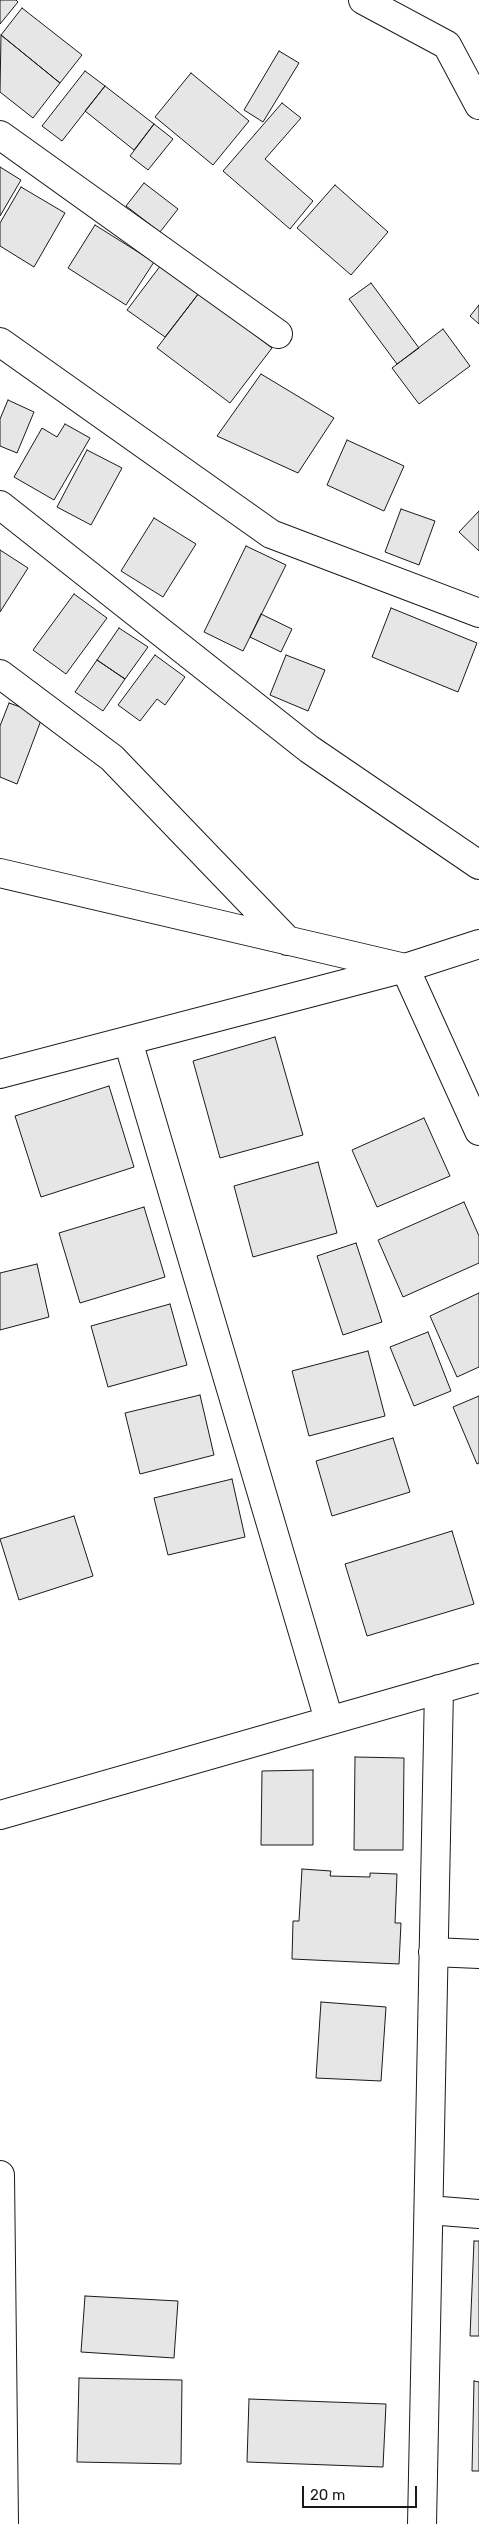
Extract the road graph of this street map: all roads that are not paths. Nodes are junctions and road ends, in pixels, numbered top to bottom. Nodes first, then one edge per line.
1 (363, 0) edge
2 (479, 105) edge
3 (0, 135) edge
4 (278, 334) dead end
5 (0, 342) edge
6 (0, 505) edge
7 (479, 613) edge
8 (0, 674) edge
9 (479, 865) edge
10 (0, 873) edge
11 (288, 941) junction
12 (479, 944) edge
13 (406, 968) junction
14 (128, 1041) junction
15 (0, 1074) edge
16 (479, 1131) edge
17 (479, 1678) edge
18 (439, 1689) junction
19 (330, 1720) junction
20 (0, 1815) edge
21 (433, 1952) junction
22 (479, 1954) edge
23 (0, 2175) edge
24 (428, 2210) junction
25 (479, 2214) edge
26 (2, 2524) edge
27 (422, 2524) edge

1 - 2 street
3 - 4 street
5 - 7 street
6 - 9 street
8 - 11 street
10 - 11 street
11 - 13 street
12 - 13 street
13 - 14 street
13 - 16 street
14 - 15 street
14 - 19 street
17 - 18 street
18 - 19 street
18 - 21 street
19 - 20 street
21 - 22 street
21 - 24 street
23 - 26 street
24 - 25 street
24 - 27 street

